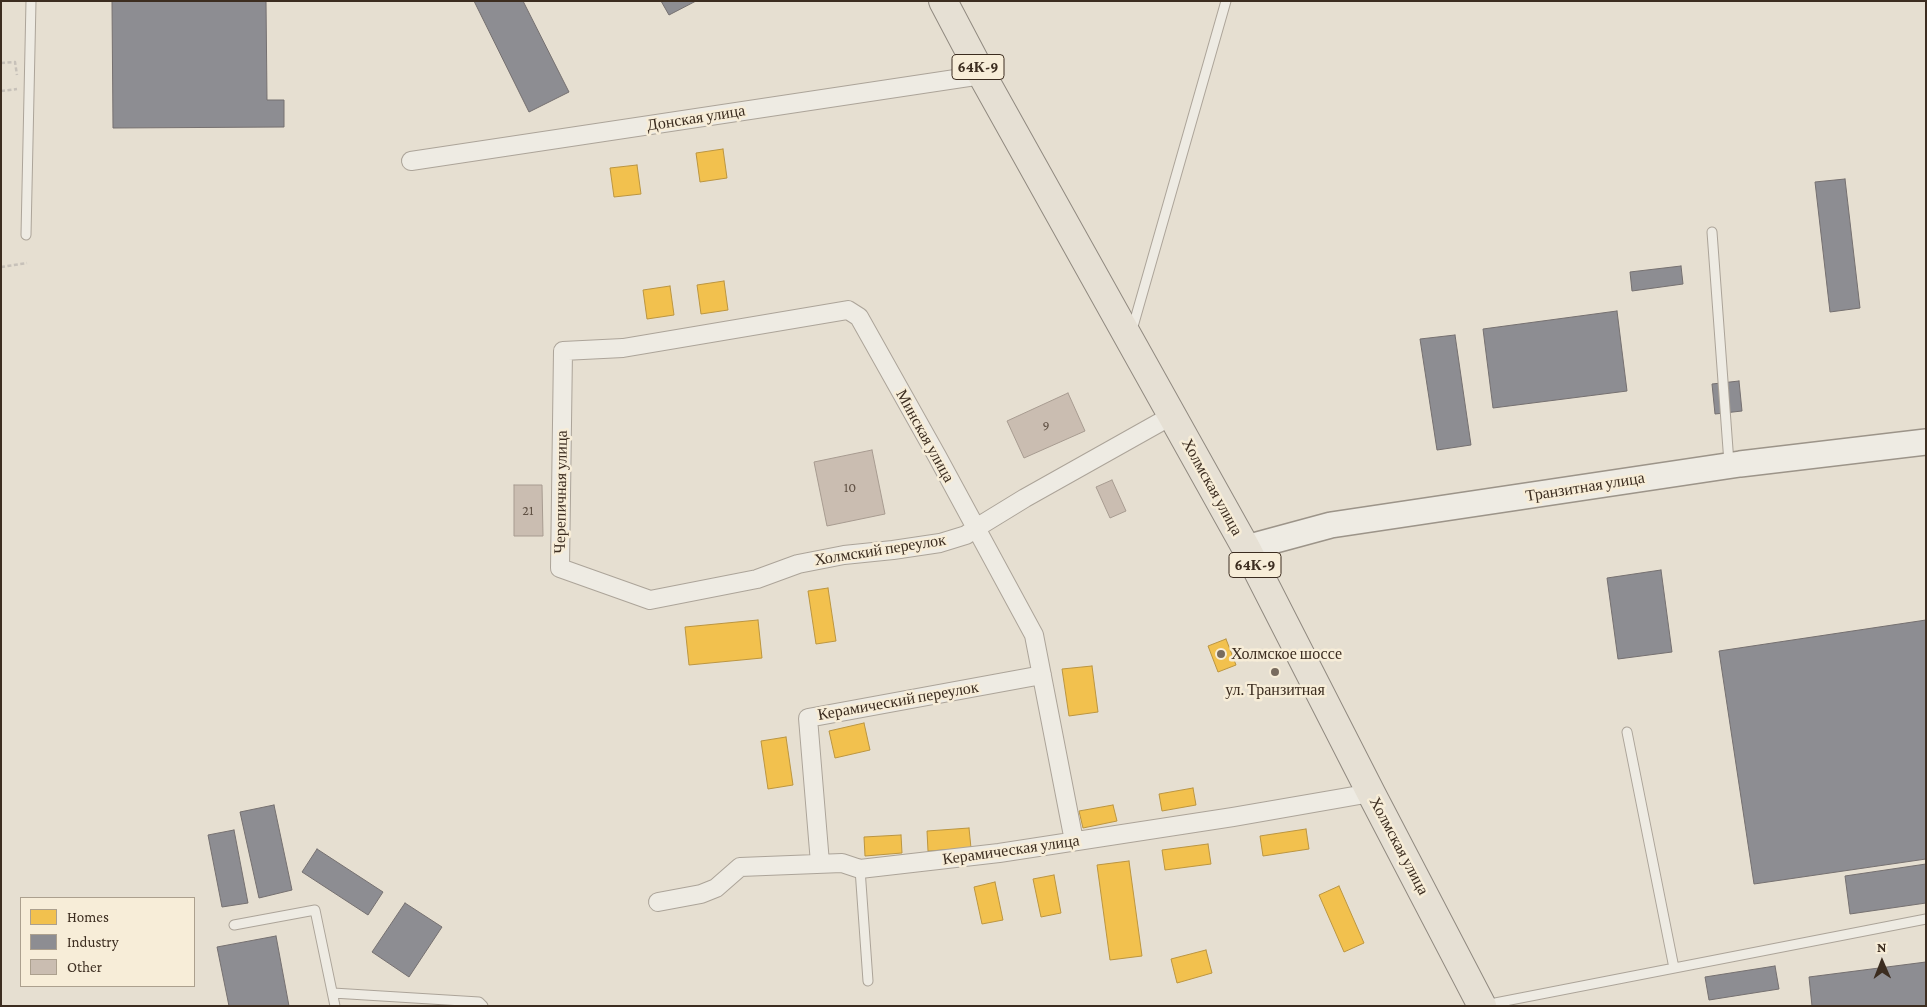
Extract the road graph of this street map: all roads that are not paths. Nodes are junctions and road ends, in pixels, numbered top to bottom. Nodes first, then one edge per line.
1 (31, 1) edge
2 (943, 1) edge
3 (1226, 1) edge
4 (982, 75) junction
5 (411, 161) dead end
6 (1712, 232) dead end
7 (26, 235) dead end
8 (1130, 338) junction
9 (563, 351) joint
10 (1172, 415) junction
11 (1926, 442) edge
12 (1729, 466) junction
13 (976, 528) junction
14 (1246, 548) junction
15 (650, 600) joint
16 (1042, 675) junction
17 (1627, 732) dead end
18 (1371, 793) junction
19 (1074, 842) junction
20 (820, 863) junction
21 (860, 869) junction
22 (658, 902) dead end
23 (1926, 919) edge
24 (234, 926) dead end
25 (1674, 968) junction
26 (868, 981) dead end
27 (333, 993) junction
28 (336, 1006) edge
29 (483, 1006) edge
30 (1482, 1006) edge

1 - 7 lane
2 - 4 main road, Холмская улица / 64К-9
3 - 8 lane
4 - 5 street, Донская улица
4 - 8 main road, Холмская улица / 64К-9
6 - 12 lane
8 - 10 main road, Холмская улица / 64К-9
9 - 13 street, Минская улица
9 - 15 street, Черепичная улица
10 - 13 street, Холмский переулок
10 - 14 main road, Холмская улица / 64К-9
11 - 12 main road, Транзитная улица
12 - 14 main road, Транзитная улица
13 - 15 street, Холмский переулок
13 - 16 street, Минская улица
14 - 18 main road, Холмская улица / 64К-9
16 - 19 street, Минская улица
16 - 20 street, Керамический переулок
17 - 25 lane
18 - 19 street, Керамическая улица
18 - 30 main road, Холмская улица / 64К-9
19 - 21 street, Керамическая улица
20 - 21 street, Керамическая улица
20 - 22 street, Керамическая улица
21 - 26 lane
23 - 25 lane
24 - 27 lane
25 - 30 lane
27 - 28 lane
27 - 29 lane

